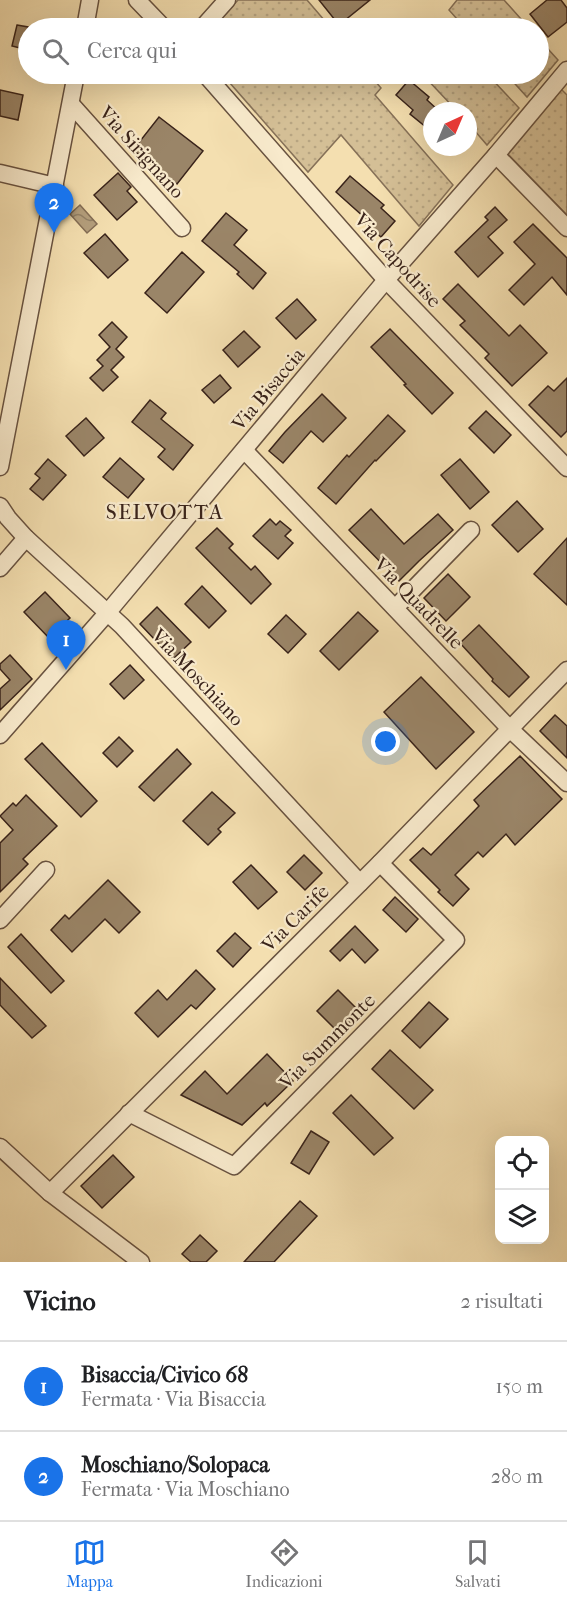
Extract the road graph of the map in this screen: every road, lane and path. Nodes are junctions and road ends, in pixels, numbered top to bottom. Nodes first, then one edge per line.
1 (90, 0) edge
2 (137, 0) edge
3 (226, 0) edge
4 (87, 18) edge
5 (154, 18) edge
6 (211, 18) edge
7 (567, 70) edge
8 (74, 84) edge
9 (214, 84) edge
10 (71, 104) junction
11 (496, 155) junction
12 (0, 173) edge
13 (55, 186) junction
14 (182, 228) dead end
15 (567, 228) edge
16 (386, 280) junction
17 (244, 450) junction
18 (0, 467) edge
19 (567, 468) edge
20 (0, 506) edge
21 (471, 530) dead end
22 (26, 538) junction
23 (0, 568) edge
24 (395, 608) junction
25 (108, 612) junction
26 (567, 670) edge
27 (510, 729) junction
28 (0, 735) edge
29 (567, 783) edge
30 (380, 863) junction
31 (46, 870) dead end
32 (360, 883) junction
33 (0, 920) edge
34 (129, 1113) junction
35 (0, 1147) edge
36 (50, 1193) junction
37 (141, 1262) edge

1 - 4 street
2 - 5 street
3 - 6 street
7 - 11 street, Via Bisaccia
8 - 10 street
9 - 16 street, Via Capodrise
10 - 13 street
10 - 14 street, Via Sirignano
11 - 15 street
11 - 16 street, Via Bisaccia
12 - 13 street
13 - 18 street
16 - 17 street, Via Bisaccia
16 - 19 street, Via Capodrise
17 - 24 street, Via Quadrelle
17 - 25 street, Via Bisaccia
20 - 22 street, Via Moschiano
21 - 24 street
22 - 23 street
22 - 25 street, Via Moschiano
24 - 27 street, Via Quadrelle
25 - 28 street, Via Bisaccia
25 - 32 street, Via Moschiano
26 - 27 street, Via Carife
27 - 29 street, Via Quadrelle
27 - 30 street, Via Carife
30 - 32 street, Via Carife
30 - 34 street, Via Summonte
31 - 33 street
32 - 34 street, Via Carife
34 - 36 street, Via Carife
35 - 36 street
36 - 37 street

